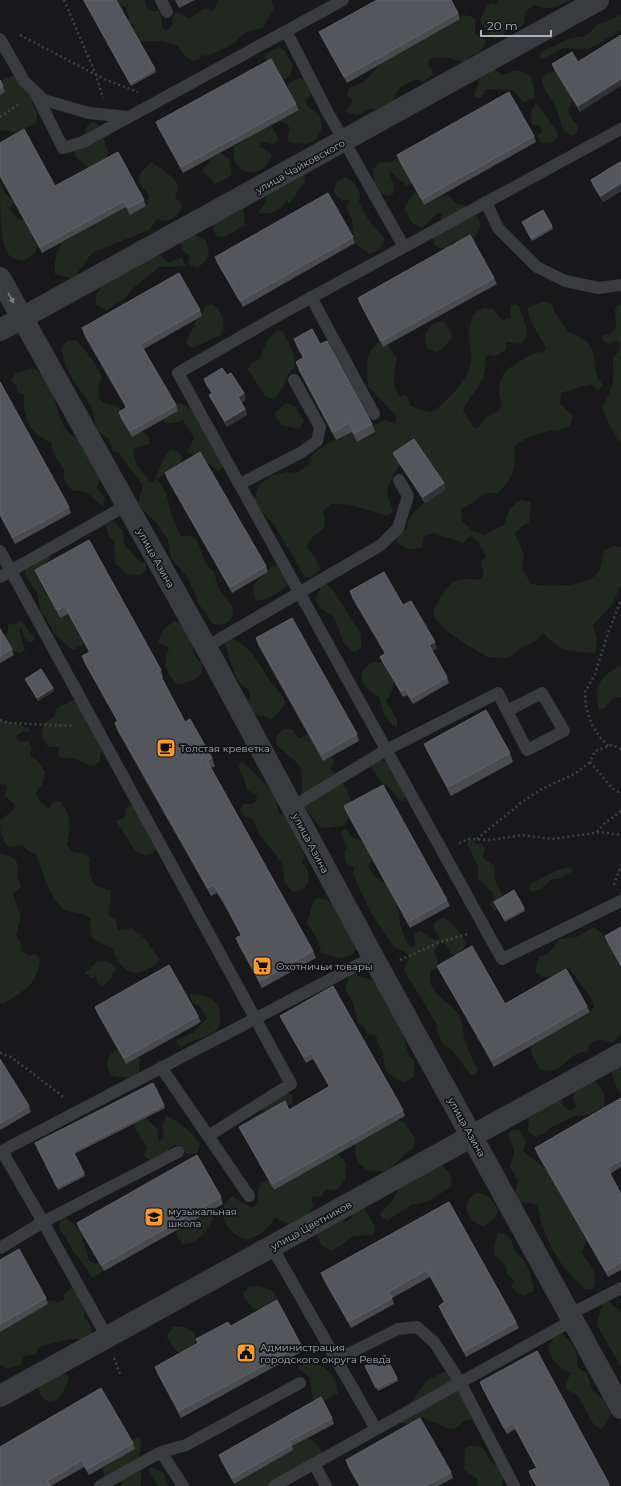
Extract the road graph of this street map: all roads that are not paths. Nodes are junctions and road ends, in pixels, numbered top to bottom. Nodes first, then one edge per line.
1 (161, 0) edge
2 (343, 0) edge
3 (598, 0) edge
4 (320, 5) edge
5 (167, 12) dead end
6 (286, 31) junction
7 (0, 39) edge
8 (35, 91) junction
9 (130, 117) junction
10 (621, 129) edge
11 (345, 141) junction
12 (486, 202) junction
13 (404, 247) junction
14 (0, 278) edge
15 (621, 285) edge
16 (311, 297) junction
17 (23, 318) junction
18 (0, 330) edge
19 (294, 380) dead end
20 (374, 414) dead end
21 (399, 480) dead end
22 (240, 484) junction
23 (127, 505) junction
24 (0, 551) edge
25 (11, 570) junction
26 (0, 577) edge
27 (300, 592) junction
28 (206, 647) junction
29 (507, 711) junction
30 (386, 750) junction
31 (292, 807) junction
32 (621, 901) edge
33 (376, 963) junction
34 (254, 1018) junction
35 (621, 1054) edge
36 (161, 1067) junction
37 (208, 1136) junction
38 (472, 1136) junction
39 (1, 1151) edge
40 (178, 1152) dead end
41 (249, 1196) dead end
42 (43, 1222) junction
43 (272, 1247) junction
44 (0, 1248) edge
45 (621, 1288) edge
46 (571, 1317) junction
47 (107, 1337) junction
48 (336, 1360) junction
49 (460, 1382) junction
50 (300, 1383) dead end
51 (0, 1396) edge
52 (621, 1408) edge
53 (376, 1429) junction
54 (161, 1452) junction
55 (314, 1464) junction
56 (100, 1486) edge
57 (183, 1486) edge
58 (274, 1486) edge
59 (326, 1486) edge
60 (514, 1486) edge

1 - 5 lane
2 - 4 lane
3 - 11 street, улица Чайковского
4 - 6 lane
6 - 9 lane
6 - 11 lane
7 - 8 lane
8 - 9 lane
8 - 9 lane
10 - 12 lane
11 - 13 lane
11 - 17 street, улица Чайковского
12 - 13 lane
12 - 15 lane
13 - 16 lane
14 -> 17 street, улица Азина
16 - 20 lane
16 - 22 lane
17 - 18 street, улица Чайковского
17 - 23 street, улица Азина
19 - 22 lane
21 - 27 lane
22 - 27 lane
23 - 25 lane
23 - 28 street, улица Азина
24 - 25 lane
25 - 26 lane
25 - 34 lane
27 - 28 lane
27 - 30 lane
28 - 31 street, улица Азина
29 - 29 lane
29 - 30 lane
30 - 31 lane
30 - 32 lane
31 - 33 street, улица Азина
33 - 34 lane
33 - 38 street, улица Азина
34 - 36 lane
34 - 37 lane
35 - 38 street, улица Цветников
36 - 37 lane
36 - 39 lane
37 - 41 lane
38 - 43 street, улица Цветников
38 - 46 street, улица Азина
39 - 42 lane
40 - 42 lane
42 - 44 lane
42 - 47 lane
43 - 47 street, улица Цветников
43 - 48 lane
45 - 46 lane
46 - 49 lane
46 - 52 street, улица Азина
47 - 51 street, улица Цветников
48 - 49 lane
48 - 53 lane
49 - 53 lane
49 - 60 lane
50 - 54 lane
53 - 55 lane
54 - 56 lane
54 - 57 lane
55 - 58 lane
55 - 59 lane

